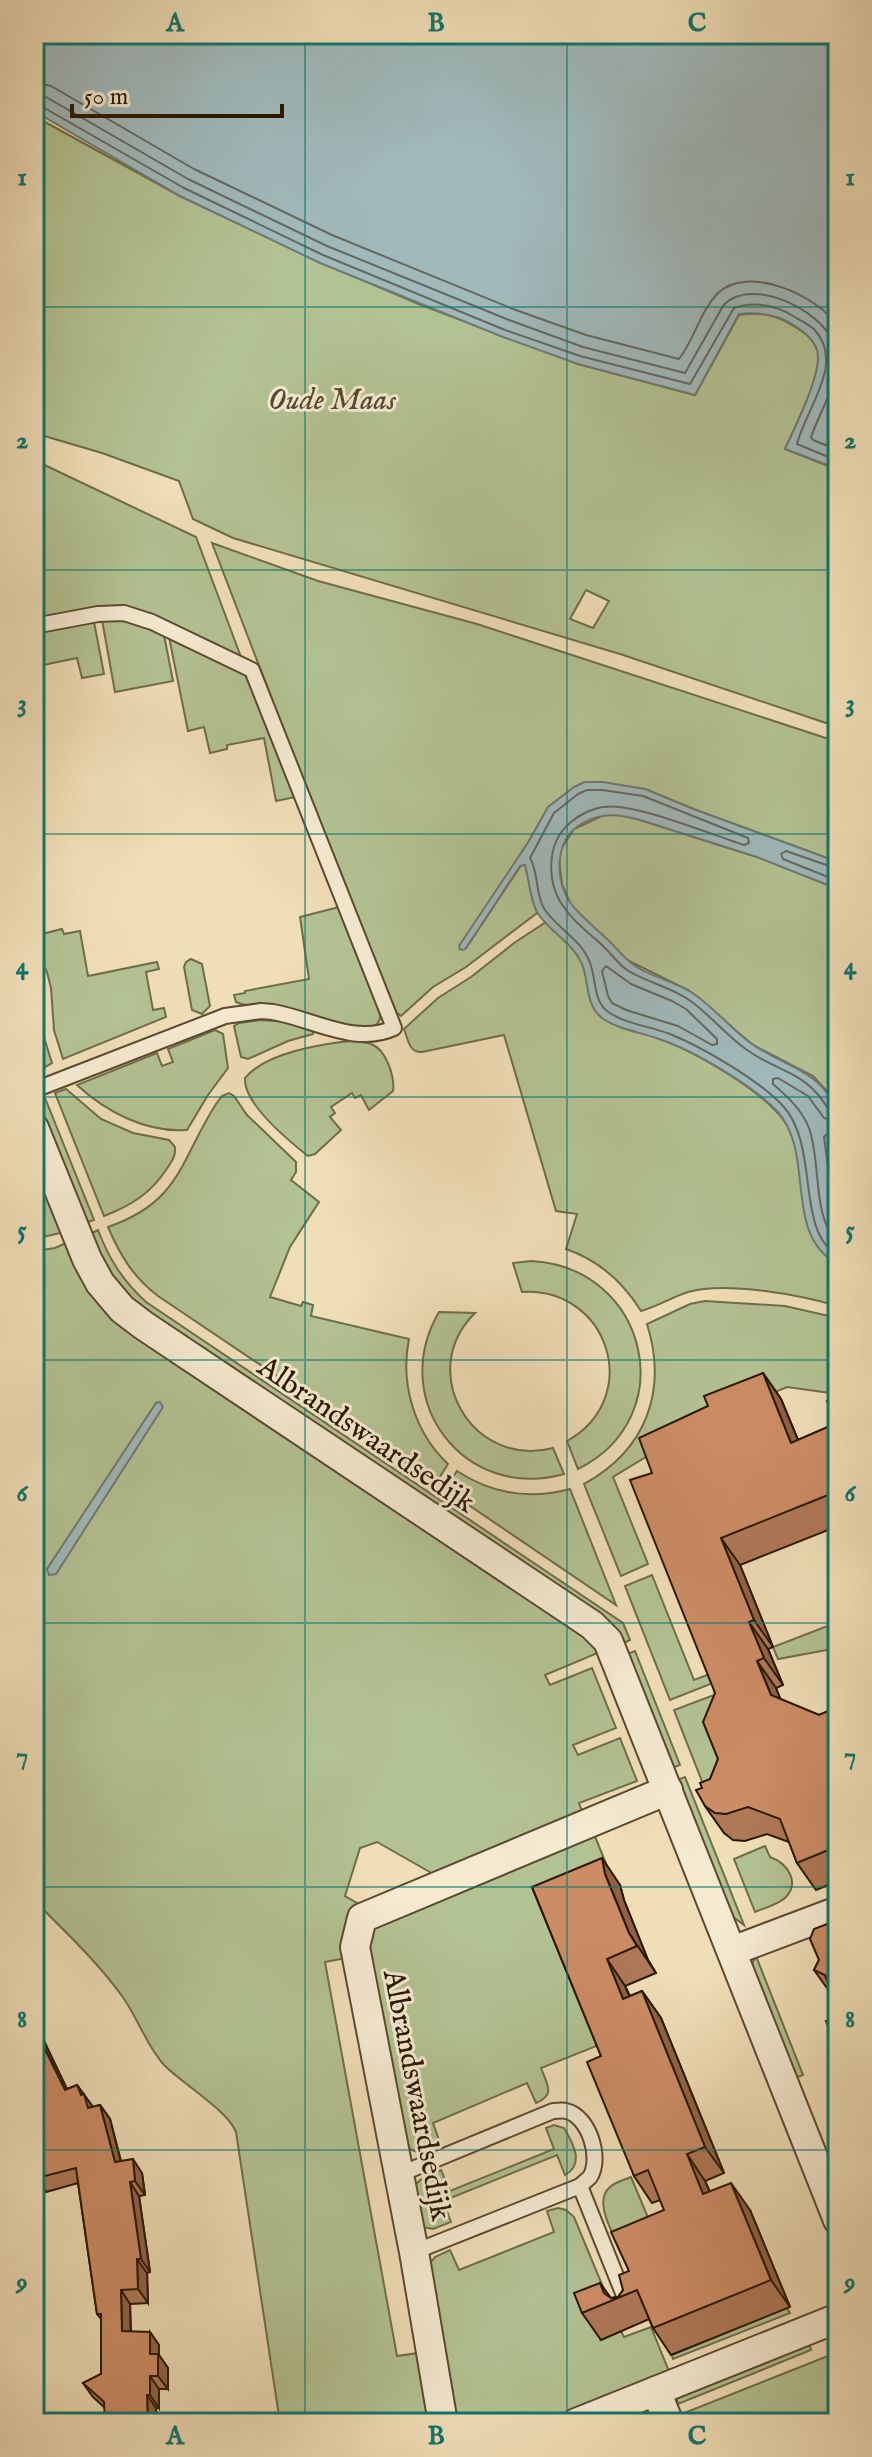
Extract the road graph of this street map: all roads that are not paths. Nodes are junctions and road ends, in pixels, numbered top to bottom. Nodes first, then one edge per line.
1 (34, 626) edge
2 (34, 1090) edge
3 (34, 1128) edge
4 (668, 1790) junction
5 (838, 1911) edge
6 (732, 1951) junction
7 (827, 2159) edge
8 (398, 2175) junction
9 (580, 2186) junction
10 (838, 2220) edge
11 (414, 2252) junction
12 (632, 2315) edge
13 (838, 2318) edge
14 (656, 2391) junction
15 (443, 2423) edge
16 (576, 2423) edge
17 (669, 2423) edge

1 - 2 lane
3 - 4 street, Albrandswaardsedijk
4 - 6 street, Albrandswaardsedijk
4 - 8 street, Albrandswaardsedijk
5 - 6 street
6 - 7 street, Albrandswaardsedijk
7 - 10 street, Albrandswaardsedijk
8 - 9 lane
8 - 11 street, Albrandswaardsedijk
9 - 11 lane
9 - 12 lane
11 - 15 street, Albrandswaardsedijk
13 - 14 street
14 - 16 street
14 - 17 street

